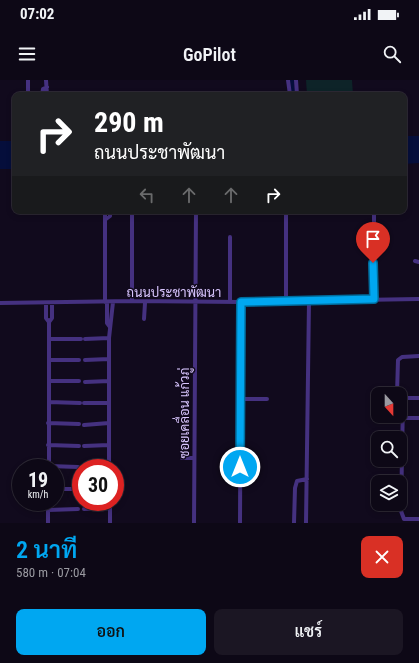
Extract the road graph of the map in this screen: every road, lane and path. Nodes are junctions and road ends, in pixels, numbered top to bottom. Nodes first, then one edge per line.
1 (28, 80) edge
2 (46, 80) edge
3 (288, 80) edge
4 (296, 80) edge
5 (47, 87) junction
6 (28, 92) edge
7 (42, 92) edge
8 (47, 92) edge
9 (290, 92) edge
10 (297, 92) edge
11 (105, 214) edge
12 (110, 214) edge
13 (132, 214) edge
14 (196, 214) edge
15 (286, 214) edge
16 (374, 214) edge
17 (106, 219) junction
18 (230, 238) dead end
19 (374, 299) junction
20 (419, 299) edge
21 (132, 301) junction
22 (286, 301) junction
23 (309, 301) junction
24 (52, 302) junction
25 (106, 302) junction
26 (113, 302) junction
27 (145, 302) junction
28 (194, 302) junction
29 (230, 302) junction
30 (241, 302) junction
31 (0, 303) edge
32 (46, 303) junction
33 (144, 319) dead end
34 (49, 322) junction
35 (110, 327) junction
36 (109, 338) junction
37 (49, 339) junction
38 (419, 356) edge
39 (109, 359) junction
40 (49, 360) junction
41 (79, 360) dead end
42 (85, 360) dead end
43 (109, 381) junction
44 (49, 382) junction
45 (79, 382) dead end
46 (85, 382) dead end
47 (397, 387) edge
48 (419, 398) edge
49 (239, 399) junction
50 (267, 399) dead end
51 (407, 399) edge
52 (48, 402) junction
53 (109, 403) junction
54 (407, 418) edge
55 (419, 418) edge
56 (48, 423) junction
57 (109, 423) junction
58 (402, 423) edge
59 (79, 424) dead end
60 (84, 425) dead end
61 (48, 445) junction
62 (109, 445) junction
63 (79, 446) dead end
64 (84, 446) dead end
65 (182, 458) dead end
66 (193, 458) junction
67 (48, 459) edge
68 (109, 459) edge
69 (307, 479) junction
70 (48, 511) edge
71 (110, 511) edge
72 (419, 519) edge
73 (48, 523) edge
74 (110, 523) edge
75 (194, 523) edge
76 (240, 523) edge
77 (294, 523) edge
78 (306, 523) edge

1 - 6 street
2 - 5 street
3 - 9 street
4 - 10 street
5 - 7 street
5 - 8 street
11 - 17 street
12 - 17 street
13 - 21 street
14 - 28 street, ซอยเคลื่อน แก้วภู่
15 - 22 street
16 - 19 street
17 - 25 street
18 - 29 street
19 - 20 street, ถนนประชาพัฒนา
19 - 23 street, ถนนประชาพัฒนา
21 - 26 street, ถนนประชาพัฒนา
21 - 27 street, ถนนประชาพัฒนา
22 - 23 street, ถนนประชาพัฒนา
22 - 30 street, ถนนประชาพัฒนา
23 - 69 street
24 - 25 street, ถนนประชาพัฒนา
24 - 32 street, ถนนประชาพัฒนา
24 - 34 street
25 - 26 street, ถนนประชาพัฒนา
25 - 35 street
26 - 35 street
27 - 28 street, ถนนประชาพัฒนา
27 - 33 street
28 - 29 street, ถนนประชาพัฒนา
28 - 66 street, ซอยเคลื่อน แก้วภู่
29 - 30 street, ถนนประชาพัฒนา
30 - 49 street
31 - 32 street, ถนนประชาพัฒนา
32 - 34 street
34 - 37 street
35 - 36 street
36 - 37 street
36 - 39 street
37 - 40 street
38 - 47 street
39 - 42 street
39 - 43 street
40 - 41 street
40 - 44 street
43 - 46 street
43 - 53 street
44 - 45 street
44 - 52 street
48 - 51 street
49 - 50 street
49 - 76 street
52 - 53 street
52 - 56 street
53 - 57 street
54 - 55 street
56 - 59 street
56 - 61 street
57 - 60 street
57 - 62 street
58 - 72 street
61 - 63 street
61 - 67 street
62 - 64 street
62 - 68 street
65 - 66 street
66 - 75 street, ซอยเคลื่อน แก้วภู่
69 - 77 street
69 - 78 street
70 - 73 street
71 - 74 street

